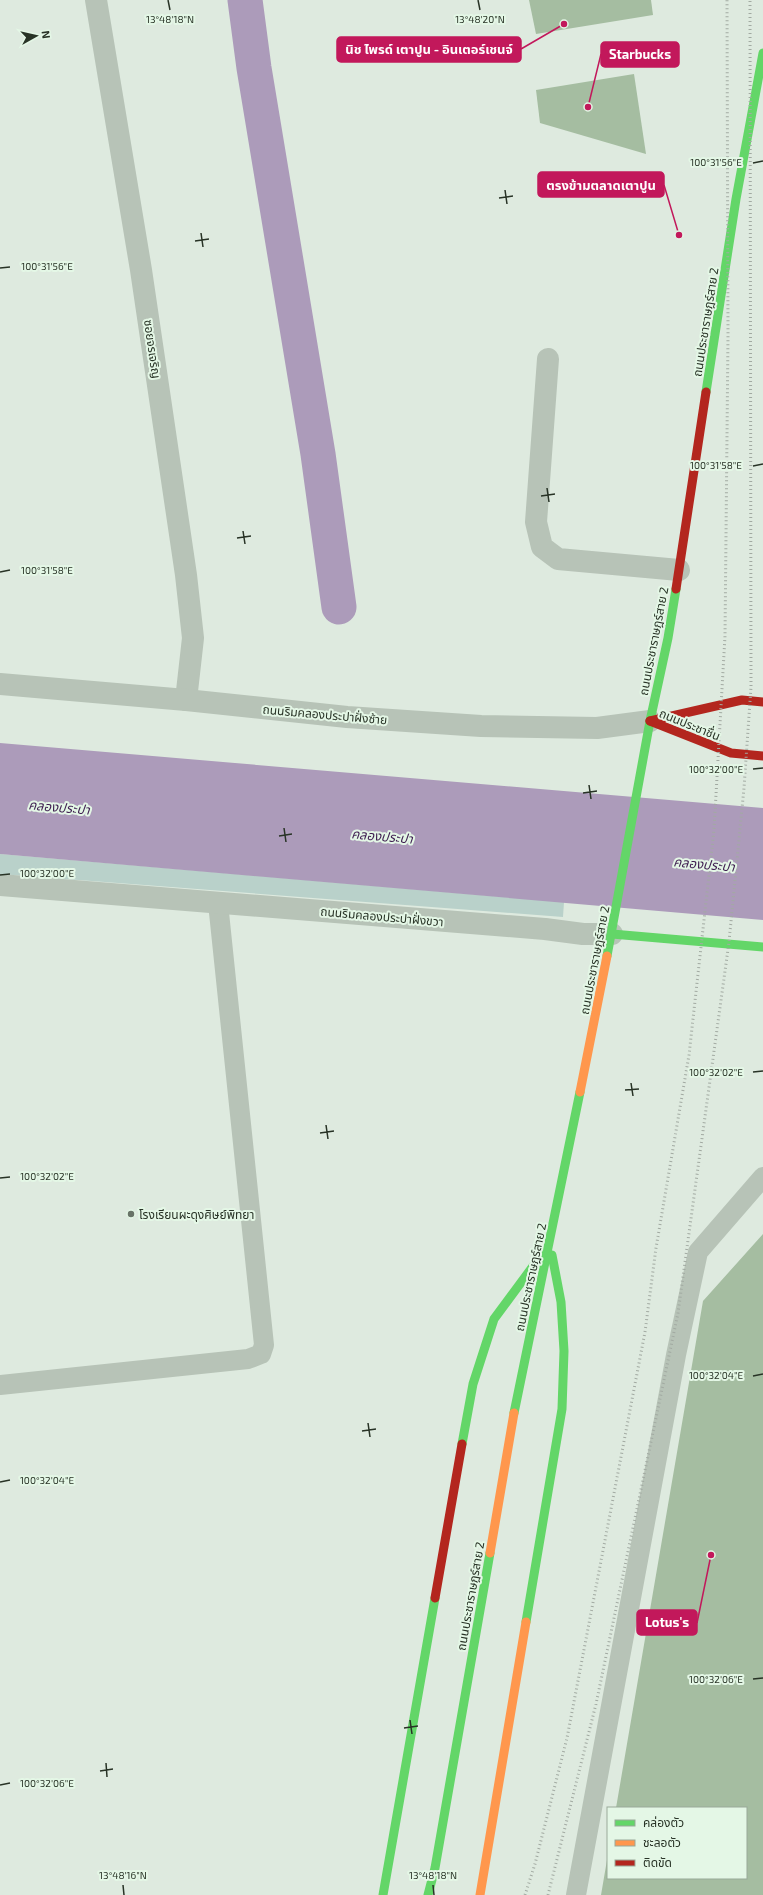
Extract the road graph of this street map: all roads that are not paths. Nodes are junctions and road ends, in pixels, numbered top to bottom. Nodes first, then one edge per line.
1 (96, 0) edge
2 (763, 53) edge
3 (548, 359) dead end
4 (679, 570) junction
5 (0, 684) edge
6 (186, 700) junction
7 (763, 702) edge
8 (650, 721) junction
9 (763, 756) edge
10 (0, 885) edge
11 (218, 902) junction
12 (613, 927) junction
13 (763, 947) edge
14 (763, 1177) edge
15 (550, 1244) junction
16 (0, 1385) edge
17 (435, 1868) junction
18 (383, 1895) edge
19 (428, 1895) edge
20 (433, 1895) edge
21 (480, 1895) edge
22 (576, 1895) edge

1 - 6 street, ซอยจรเจริญ
2 - 4 main road, ถนนประชาราษฎร์สาย 2
3 - 4 street
4 - 8 main road, ถนนประชาราษฎร์สาย 2
5 - 6 street, ถนนริมคลองประปาฝั่งซ้าย
6 - 8 street, ถนนริมคลองประปาฝั่งซ้าย
7 - 8 main road, ถนนประชาชื่น
8 - 9 main road, ถนนประชาชื่น
8 - 12 main road, ถนนประชาราษฎร์สาย 2
10 - 11 street, ถนนริมคลองประปาฝั่งขวา
11 - 12 street, ถนนริมคลองประปาฝั่งขวา
11 - 16 lane
12 - 13 main road, ถนนริมคลองประปาฝั่งขวา
12 - 15 main road, ถนนประชาราษฎร์สาย 2
14 - 22 lane
15 - 17 main road, ถนนประชาราษฎร์สาย 2
15 - 18 main road
15 - 21 main road
17 - 19 main road, ถนนประชาราษฎร์สาย 2
17 - 20 main road, ถนนประชาราษฎร์สาย 2

